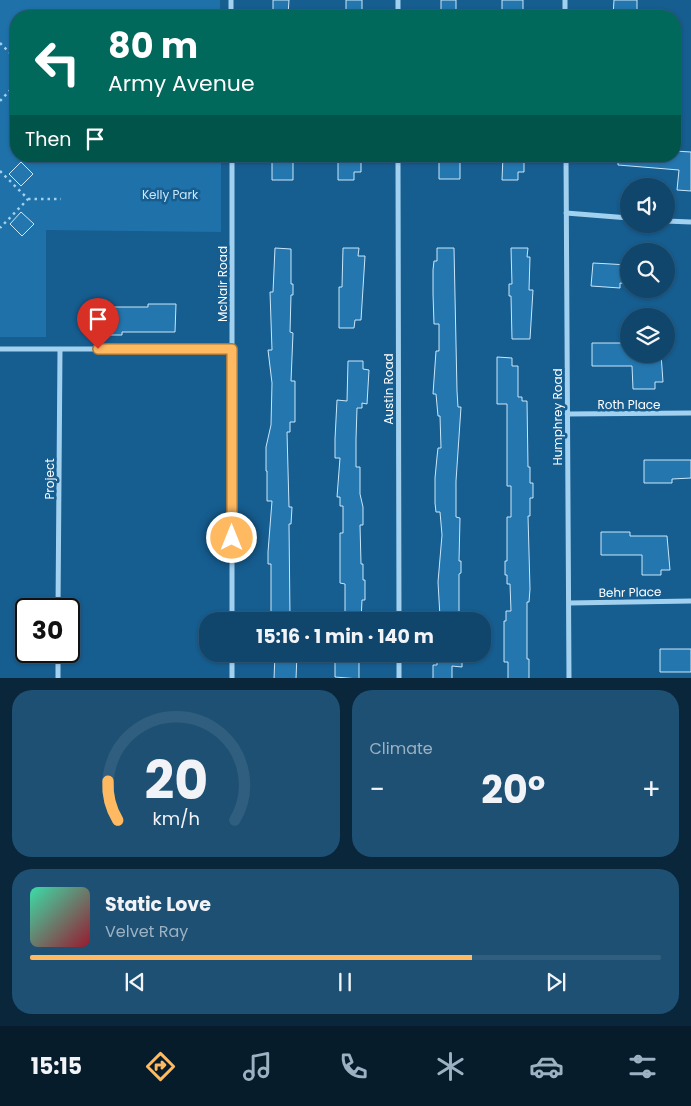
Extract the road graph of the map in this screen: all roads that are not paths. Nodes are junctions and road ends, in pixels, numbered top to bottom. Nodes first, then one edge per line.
1 (232, 162) edge
2 (398, 162) edge
3 (566, 162) edge
4 (566, 213) junction
5 (620, 217) edge
6 (675, 221) edge
7 (691, 222) edge
8 (0, 349) edge
9 (60, 349) junction
10 (232, 349) junction
11 (691, 413) edge
12 (567, 414) junction
13 (58, 598) edge
14 (691, 601) edge
15 (568, 603) junction
16 (232, 612) edge
17 (399, 612) edge
18 (232, 662) edge
19 (399, 662) edge
20 (58, 663) edge
21 (58, 678) edge
22 (232, 678) edge
23 (399, 678) edge
24 (569, 678) edge

1 - 10 street, McNair Road
2 - 17 street, Austin Road
3 - 4 street, Humphrey Road
4 - 5 street
4 - 12 street, Humphrey Road
6 - 7 street
8 - 9 street
9 - 10 street
9 - 13 street, Project
10 - 16 street, McNair Road
11 - 12 street, Roth Place
12 - 15 street, Humphrey Road
14 - 15 street, Behr Place
15 - 24 street, Humphrey Road
18 - 22 street
19 - 23 street
20 - 21 street

